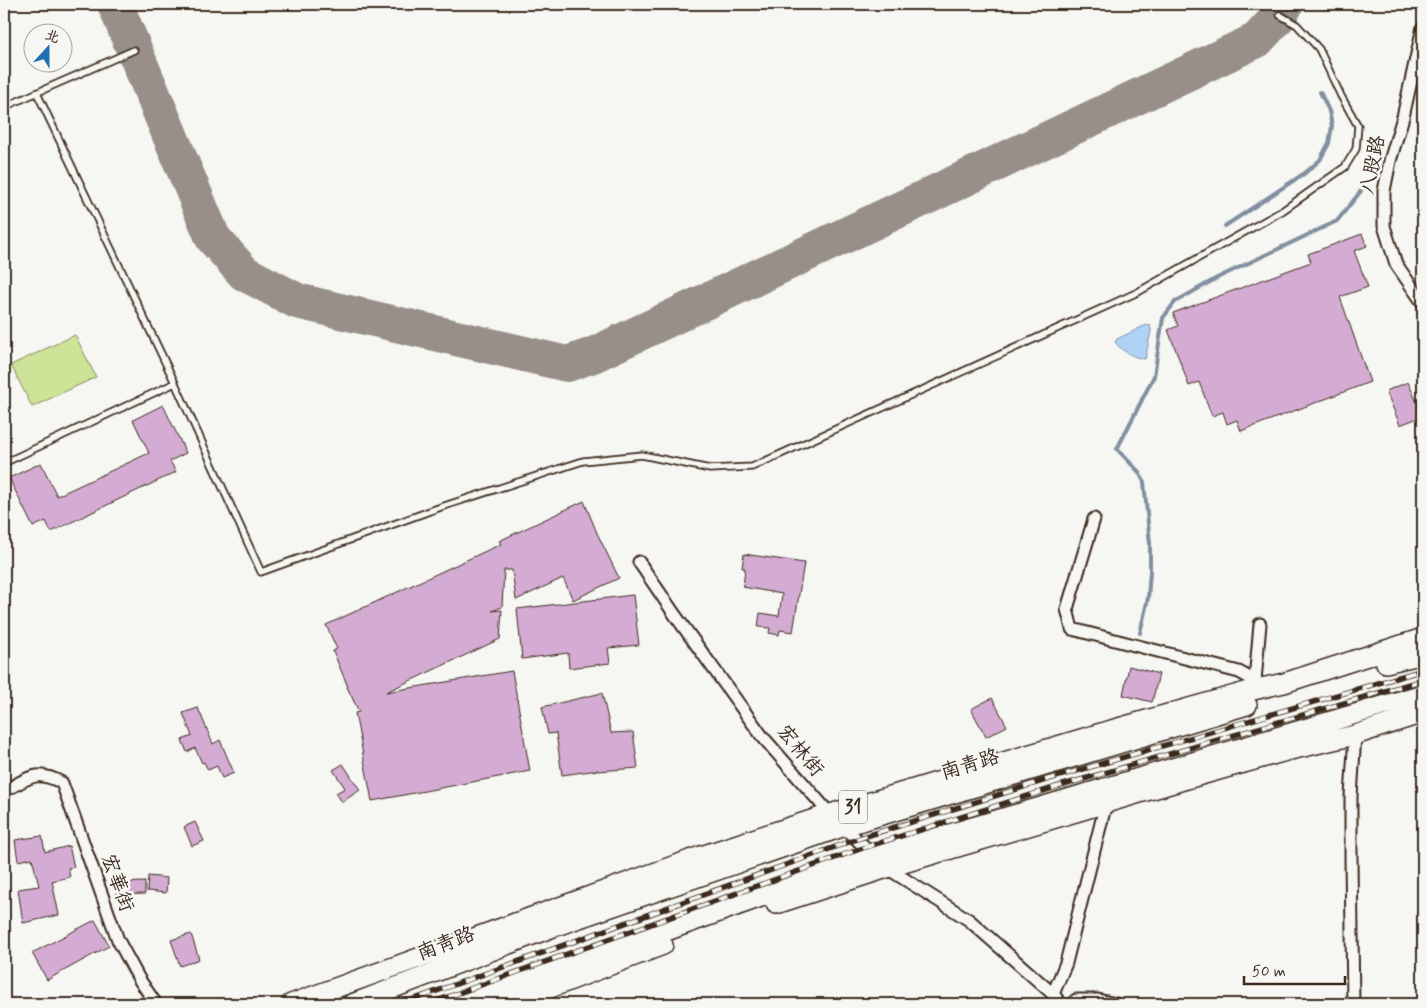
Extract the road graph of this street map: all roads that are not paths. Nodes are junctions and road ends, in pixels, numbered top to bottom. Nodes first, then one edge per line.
1 (1280, 15) dead end
2 (1423, 27) edge
3 (134, 50) dead end
4 (37, 93) junction
5 (4, 107) edge
6 (1423, 303) edge
7 (175, 383) junction
8 (4, 462) edge
9 (1094, 520) dead end
10 (639, 562) dead end
11 (1260, 624) dead end
12 (1423, 638) edge
13 (1423, 654) edge
14 (1401, 658) junction
15 (1332, 668) junction
16 (1260, 684) junction
17 (1423, 694) edge
18 (1381, 706) junction
19 (1423, 713) edge
20 (1355, 735) junction
21 (1311, 745) junction
22 (4, 791) edge
23 (1106, 803) junction
24 (836, 821) junction
25 (698, 857) junction
26 (881, 862) junction
27 (715, 925) junction
28 (556, 926) junction
29 (568, 965) junction
30 (1053, 994) junction
31 (156, 1004) edge
32 (291, 1004) edge
33 (352, 1004) edge
34 (463, 1004) edge
35 (508, 1004) edge
36 (1061, 1004) edge
37 (1072, 1004) edge
38 (1116, 1004) edge
39 (1353, 1004) edge

1 - 7 lane
2 - 6 street, 八股路
3 - 4 lane
4 - 5 lane
4 - 7 lane
7 - 8 lane
9 - 16 street
10 - 24 street, 宏林街
11 - 16 street
12 - 15 main road, 31
13 - 14 main road, 南青路 / 31
14 - 15 main road, 南青路
14 - 24 main road, 南青路 / 31
15 - 16 main road, 31
16 - 24 main road, 31
17 - 18 main road
18 - 21 main road
18 - 26 main road
19 - 20 main road
20 - 21 main road
20 - 39 street
21 - 23 main road
22 - 31 street, 宏華街
23 - 26 main road
23 - 30 street
24 - 25 main road, 31
24 - 26 street, 宏林街
24 - 28 main road, 南青路 / 31
25 - 28 main road, 南青路
25 - 32 main road, 31
26 - 27 main road
26 - 29 main road
26 - 30 street, 宏林街
27 - 29 main road
27 - 35 main road
28 - 33 main road, 南青路 / 31
29 - 34 main road
30 - 36 street, 宏林街
37 - 38 street

